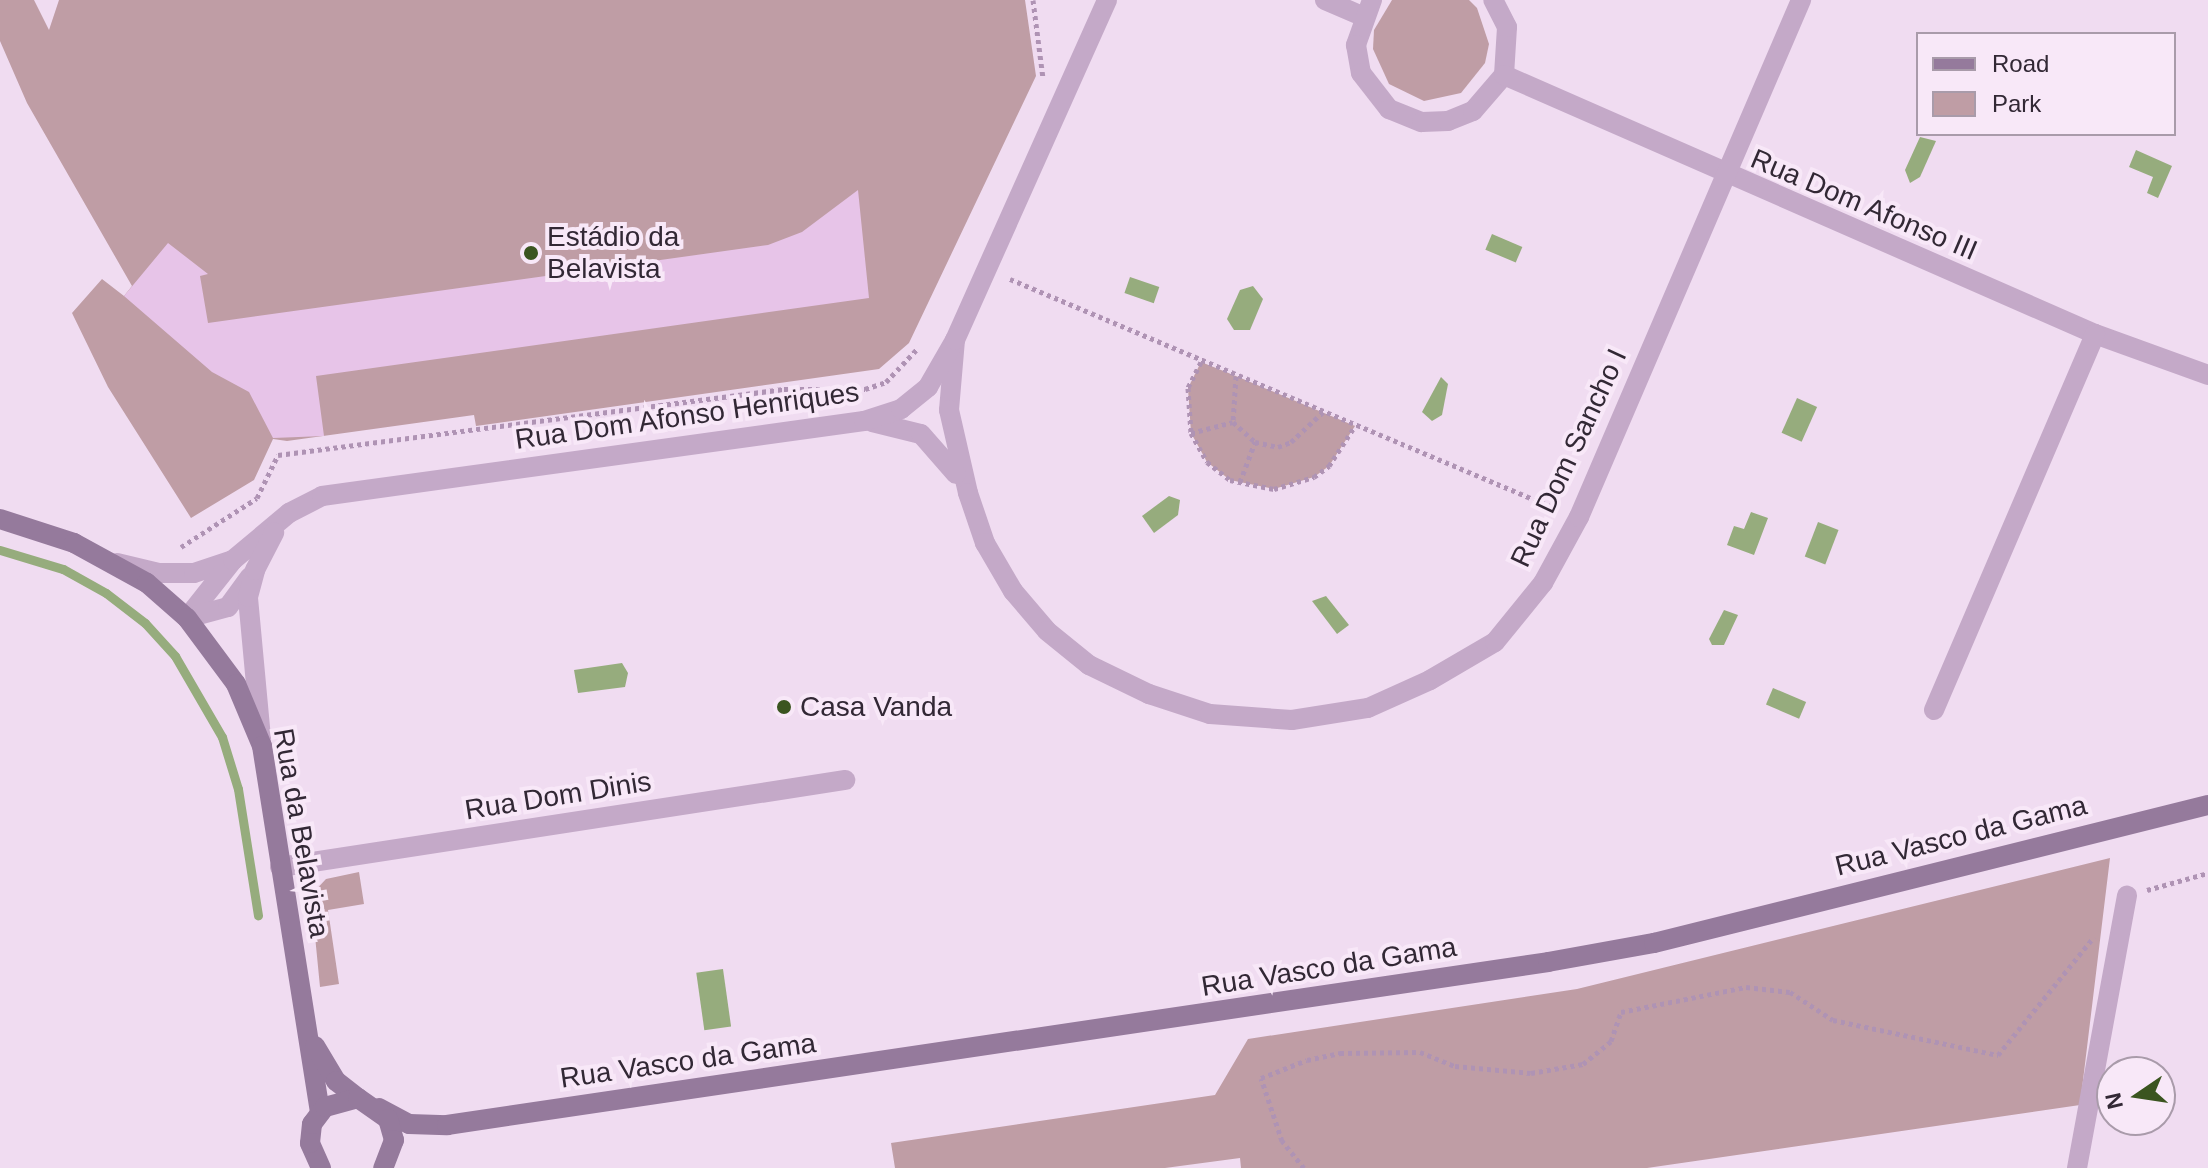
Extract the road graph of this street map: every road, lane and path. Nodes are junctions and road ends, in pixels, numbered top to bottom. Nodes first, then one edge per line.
1 (1033, 0) edge
2 (1107, 0) edge
3 (1325, 0) edge
4 (1493, 0) edge
5 (1801, 0) edge
6 (1367, 8) edge
7 (1504, 75) junction
8 (1038, 91) dead end
9 (1725, 176) junction
10 (987, 269) junction
11 (2095, 334) junction
12 (923, 339) dead end
13 (955, 340) junction
14 (1201, 362) junction
15 (2208, 375) edge
16 (1236, 376) junction
17 (1323, 412) junction
18 (864, 421) junction
19 (1233, 422) junction
20 (1355, 426) junction
21 (1191, 433) junction
22 (1255, 442) junction
23 (1240, 482) junction
24 (968, 493) junction
25 (289, 513) junction
26 (1579, 517) junction
27 (0, 519) edge
28 (173, 552) dead end
29 (233, 560) junction
30 (113, 562) junction
31 (255, 570) junction
32 (187, 618) junction
33 (1934, 710) dead end
34 (262, 746) junction
35 (845, 780) dead end
36 (2208, 805) edge
37 (280, 867) junction
38 (2208, 873) edge
39 (2127, 896) joint
40 (2097, 933) dead end
41 (301, 1004) junction
42 (358, 1098) junction
43 (379, 1108) junction
44 (320, 1112) junction
45 (447, 1125) junction
46 (385, 1166) edge
47 (321, 1168) edge
48 (1304, 1168) edge
49 (2077, 1168) edge

1 - 8 path
2 - 10 street, Rua Dom Afonso Henriques
3 - 6 street
4 - 7 street
5 - 9 street, Rua Dom Sancho I
6 - 7 street
7 - 9 street, Rua Dom Afonso III
9 - 11 street, Rua Dom Afonso III
9 - 26 street, Rua Dom Sancho I
10 - 13 street, Rua Dom Afonso Henriques
10 - 14 path
11 - 15 street, Rua Dom Afonso III
11 - 33 street
12 - 28 path
13 - 18 street, Rua Dom Afonso Henriques
13 - 24 street
14 - 16 path
14 - 21 path
16 - 17 path
16 - 19 path
17 - 20 path
17 - 22 path
18 - 24 street
18 - 25 street, Rua Dom Afonso Henriques
19 - 21 path
19 - 22 path
20 - 23 path
20 - 26 path
21 - 23 path
22 - 23 path
24 - 26 street, Rua Dom Sancho I
25 - 29 street, Rua Dom Afonso Henriques
25 - 31 street
27 - 30 street, Rua da Belavista
29 - 30 street
29 - 32 street
30 - 32 street, Rua da Belavista
31 - 32 street
31 - 34 street
32 - 34 street, Rua da Belavista
34 - 37 street, Rua da Belavista
35 - 37 street, Rua Dom Dinis
36 - 45 street, Rua Vasco da Gama
37 - 41 street, Rua da Belavista
38 - 39 path
39 - 49 street
40 - 48 path
41 - 42 street
41 - 44 street
42 - 43 street
42 - 44 street
43 - 45 street
43 - 46 street
44 - 47 street
45 - 46 street

